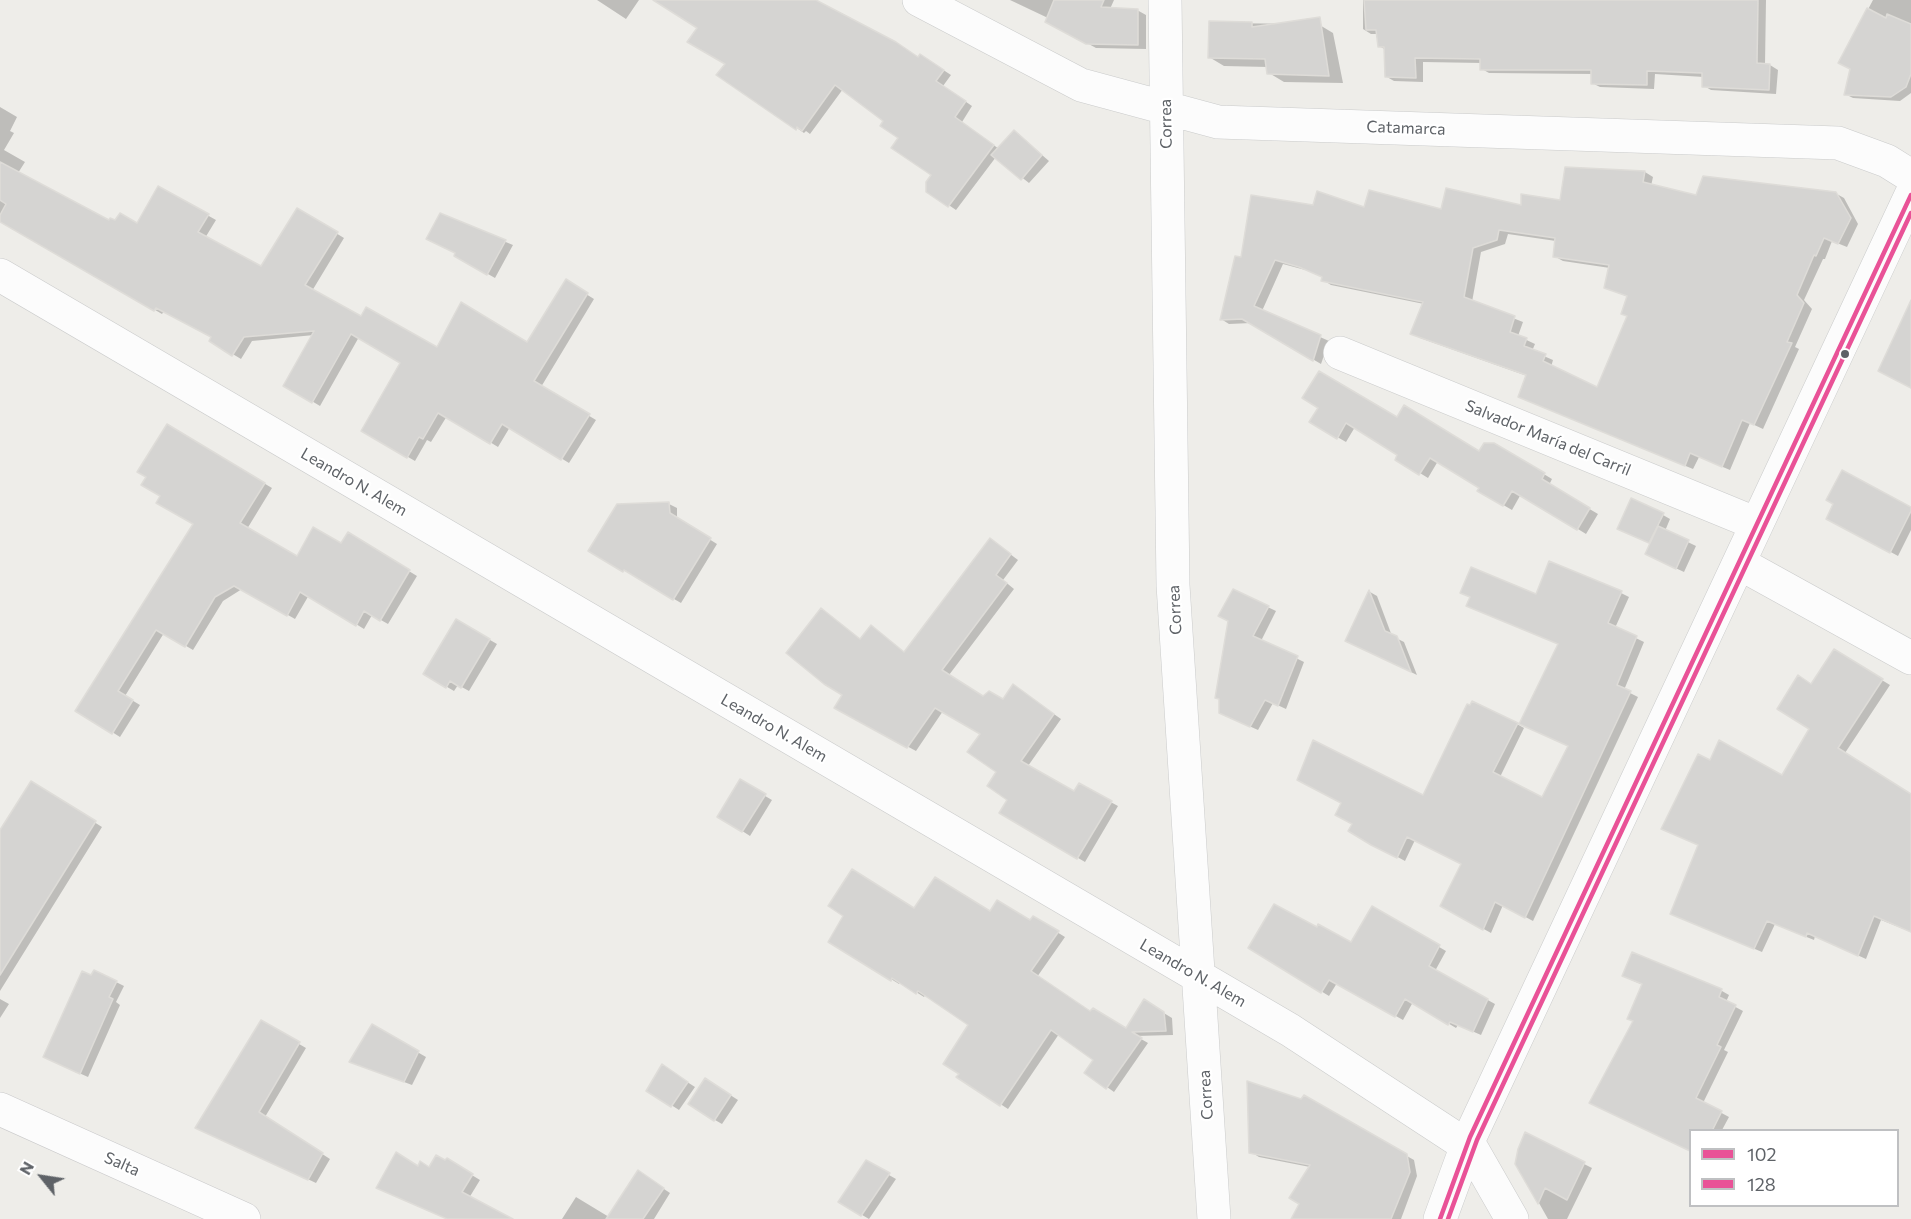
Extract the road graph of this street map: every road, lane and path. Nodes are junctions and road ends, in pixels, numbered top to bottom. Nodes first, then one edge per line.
1 (919, 0) edge
2 (1165, 0) edge
3 (1166, 108) junction
4 (1911, 176) edge
5 (1911, 195) edge
6 (0, 275) edge
7 (1340, 353) dead end
8 (1757, 524) junction
9 (1738, 563) junction
10 (1911, 658) edge
11 (1198, 976) junction
12 (0, 1109) edge
13 (1467, 1146) junction
14 (244, 1219) edge
15 (1214, 1219) edge
16 (1440, 1219) edge
17 (1512, 1219) edge

1 - 3 street, Catamarca
2 - 3 street, Correa
3 - 4 street, Catamarca
3 - 11 street, Correa
5 - 8 street
6 - 11 street, Leandro N. Alem
7 - 8 street, Salvador María del Carril
8 - 9 street
9 - 10 street
9 - 13 street
11 - 13 street, Leandro N. Alem
11 - 15 street, Correa
12 - 14 street, Salta
13 - 16 street
13 - 17 street, Leandro N. Alem

